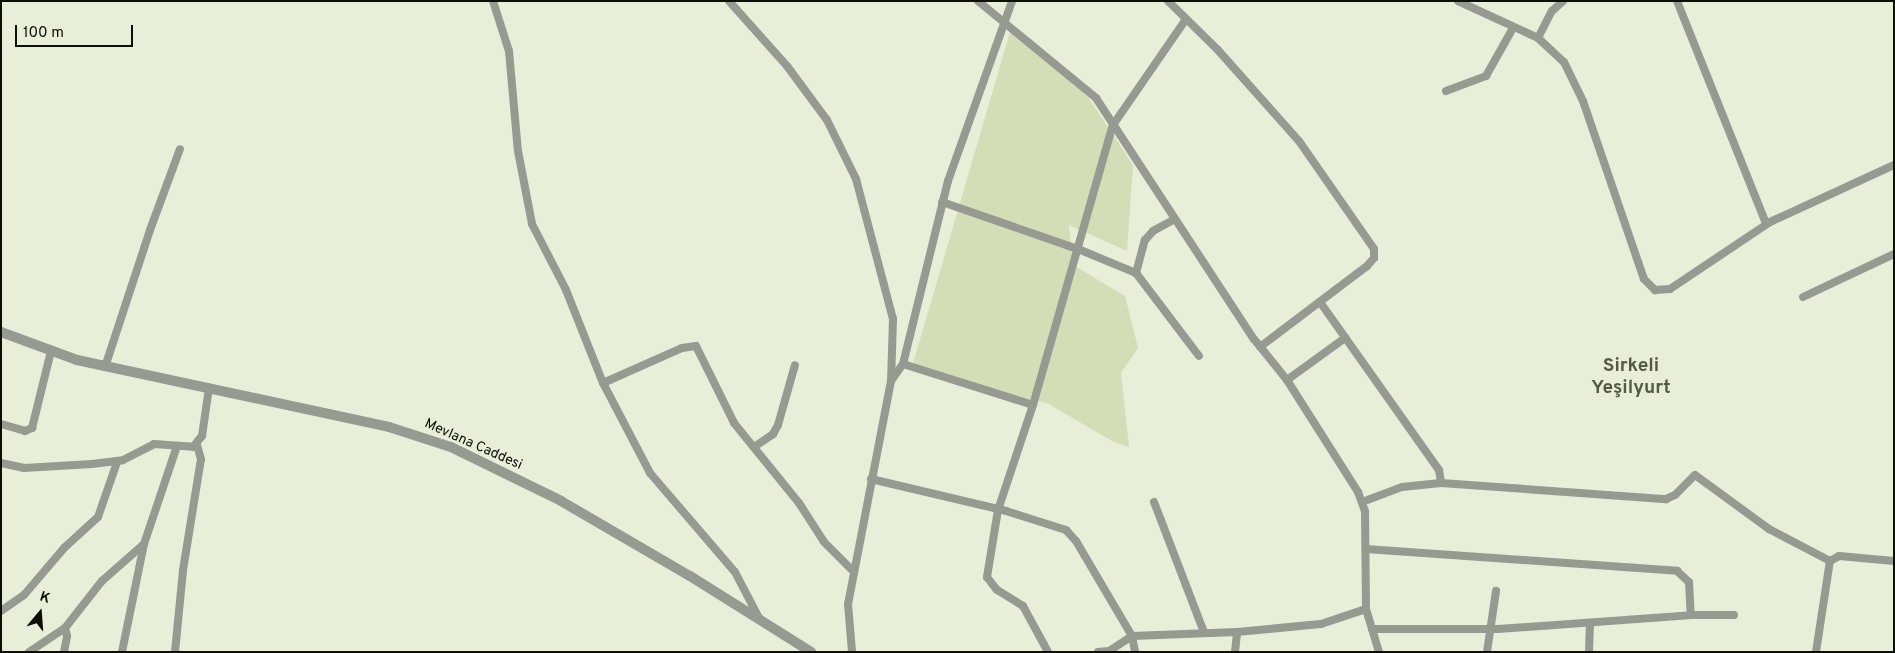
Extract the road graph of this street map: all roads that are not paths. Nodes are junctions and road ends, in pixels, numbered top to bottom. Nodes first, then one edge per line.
1 (493, 1) edge
2 (729, 1) edge
3 (978, 1) edge
4 (1012, 1) edge
5 (1168, 1) edge
6 (1458, 1) edge
7 (1563, 1) edge
8 (1677, 1) edge
9 (1186, 19) junction
10 (1004, 23) junction
11 (1513, 28) junction
12 (1538, 38) junction
13 (1446, 91) dead end
14 (1113, 125) junction
15 (180, 150) dead end
16 (1894, 165) edge
17 (942, 202) junction
18 (1175, 219) junction
19 (1766, 224) junction
20 (1078, 249) junction
21 (1894, 254) edge
22 (1136, 273) junction
23 (1803, 297) dead end
24 (1320, 302) junction
25 (1, 332) edge
26 (1345, 338) junction
27 (1260, 347) junction
28 (50, 351) junction
29 (1199, 356) dead end
30 (903, 364) junction
31 (794, 365) dead end
32 (105, 367) junction
33 (1287, 380) junction
34 (891, 381) junction
35 (603, 383) junction
36 (209, 388) junction
37 (1033, 405) junction
38 (1, 424) edge
39 (197, 445) junction
40 (177, 446) junction
41 (754, 448) junction
42 (117, 462) junction
43 (1, 463) edge
44 (871, 479) junction
45 (1441, 483) junction
46 (1154, 502) dead end
47 (1362, 502) junction
48 (998, 510) junction
49 (144, 544) junction
50 (1366, 549) junction
51 (1830, 561) junction
52 (1894, 561) edge
53 (853, 571) junction
54 (1496, 591) dead end
55 (1, 610) edge
56 (1366, 610) junction
57 (1691, 615) junction
58 (1734, 615) dead end
59 (760, 618) junction
60 (1590, 624) junction
61 (65, 628) junction
62 (1372, 629) junction
63 (1489, 629) junction
64 (1204, 632) junction
65 (1237, 632) junction
66 (1132, 636) junction
67 (29, 652) edge
68 (64, 652) edge
69 (122, 652) edge
70 (175, 652) edge
71 (811, 652) edge
72 (852, 652) edge
73 (1048, 652) edge
74 (1098, 652) edge
75 (1135, 652) edge
76 (1235, 652) edge
77 (1379, 652) edge
78 (1487, 652) edge
79 (1589, 652) edge
80 (1816, 652) edge

1 - 35 street
2 - 34 street
3 - 10 street
4 - 10 street
5 - 9 street
6 - 11 street
7 - 12 street
8 - 19 street
9 - 14 street
9 - 24 street
10 - 14 street
10 - 17 street
11 - 12 street
11 - 13 street
12 - 19 street
14 - 18 street
14 - 20 street
15 - 32 street
16 - 19 street
17 - 20 street
17 - 30 street
18 - 22 street
18 - 27 street
20 - 22 street
20 - 37 street
21 - 23 street
22 - 29 street
24 - 26 street
24 - 27 street
25 - 28 street, Mevlana Caddesi
26 - 33 street
26 - 45 street
27 - 33 street
28 - 32 street, Mevlana Caddesi
28 - 38 street
30 - 34 street
30 - 37 street
31 - 41 street
32 - 36 street, Mevlana Caddesi
33 - 47 street
34 - 44 street
35 - 41 street
35 - 59 street
36 - 39 street
36 - 59 street, Mevlana Caddesi
37 - 48 street
39 - 40 street
39 - 70 street
40 - 42 street
40 - 49 street
41 - 53 street
42 - 43 street
42 - 55 street
44 - 48 street
44 - 53 street
45 - 47 street
45 - 51 street
46 - 64 street
47 - 50 street
48 - 66 street
48 - 73 street
49 - 61 street
49 - 69 street
50 - 56 street
50 - 57 street
51 - 52 street
51 - 80 street
53 - 72 street
54 - 63 street
56 - 62 street
56 - 65 street
57 - 58 street
57 - 60 street
59 - 71 street, Mevlana Caddesi
60 - 63 street
60 - 79 street
61 - 67 street
61 - 68 street
62 - 63 street
62 - 77 street
63 - 78 street
64 - 65 street
64 - 66 street
65 - 76 street
66 - 74 street
66 - 75 street

